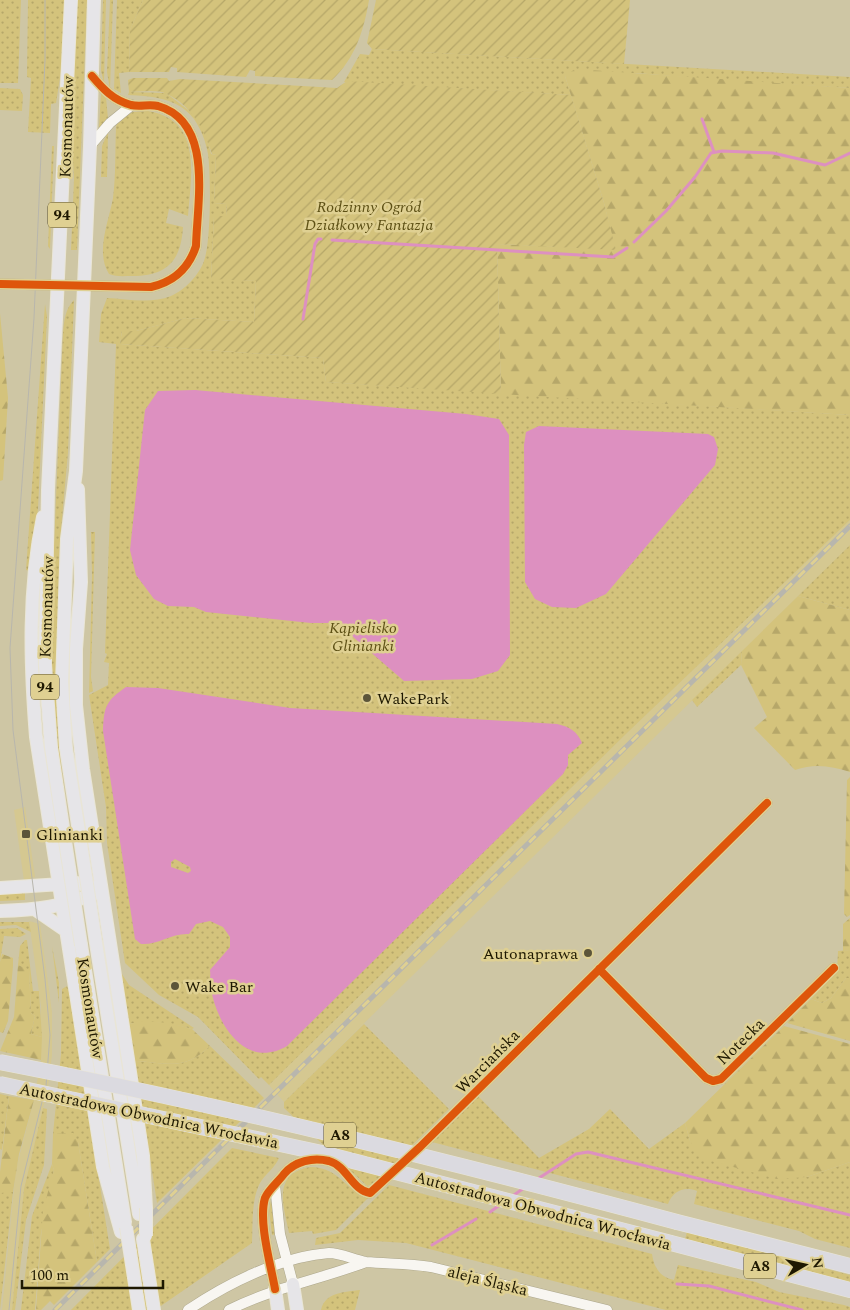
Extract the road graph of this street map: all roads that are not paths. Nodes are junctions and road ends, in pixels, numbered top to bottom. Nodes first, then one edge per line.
1 (71, 0) edge
2 (94, 0) edge
3 (92, 76) junction
4 (132, 105) junction
5 (90, 146) junction
6 (0, 284) edge
7 (59, 286) junction
8 (83, 286) junction
9 (76, 471) junction
10 (48, 490) junction
11 (767, 803) dead end
12 (58, 884) junction
13 (0, 888) edge
14 (102, 890) junction
15 (61, 905) junction
16 (36, 910) junction
17 (0, 911) edge
18 (65, 930) junction
19 (834, 968) dead end
20 (599, 969) junction
21 (0, 1062) edge
22 (0, 1084) edge
23 (276, 1185) junction
24 (142, 1211) junction
25 (123, 1230) junction
26 (366, 1262) junction
27 (288, 1263) junction
28 (850, 1266) edge
29 (271, 1267) junction
30 (293, 1284) junction
31 (275, 1290) junction
32 (850, 1290) edge
33 (154, 1309) edge
34 (139, 1310) edge
35 (188, 1310) edge
36 (229, 1310) edge
37 (278, 1310) edge
38 (297, 1310) edge
39 (608, 1310) edge

1 - 7 main road, Kosmonautów / 94
2 - 3 main road, Kosmonautów / 94
3 - 4 street
3 - 5 main road, Kosmonautów / 94
4 - 5 street
4 - 8 street
5 - 8 main road, Kosmonautów / 94
6 - 7 street
7 - 8 street
7 - 10 main road, Kosmonautów / 94
8 - 9 main road, Kosmonautów / 94
9 - 14 main road
9 - 24 main road, Kosmonautów / 94, bridge
10 - 12 main road
10 - 25 main road, Kosmonautów / 94, bridge
11 - 20 street, Warciańska
12 - 13 main road
12 - 14 main road
12 - 15 main road
14 - 15 main road
14 - 24 main road
15 - 16 main road
15 - 18 main road
16 - 17 main road
16 - 18 main road
18 - 25 main road
19 - 20 street, Notecka
20 - 23 street, Warciańska
21 - 28 highway, Autostradowa Obwodnica Wrocławia / A8, bridge
22 - 32 highway, Autostradowa Obwodnica Wrocławia / A8, bridge
23 - 27 street
23 - 29 street, Warciańska
24 - 33 main road, Kosmonautów / 94
25 - 34 main road
26 - 27 street, aleja Śląska
26 - 30 street, aleja Śląska
26 - 39 street, aleja Śląska
27 - 29 street, aleja Śląska
27 - 30 street
29 - 31 street, Warciańska
29 - 35 street, aleja Śląska
30 - 31 street, aleja Śląska
30 - 38 main road
31 - 36 street, aleja Śląska
31 - 37 main road

